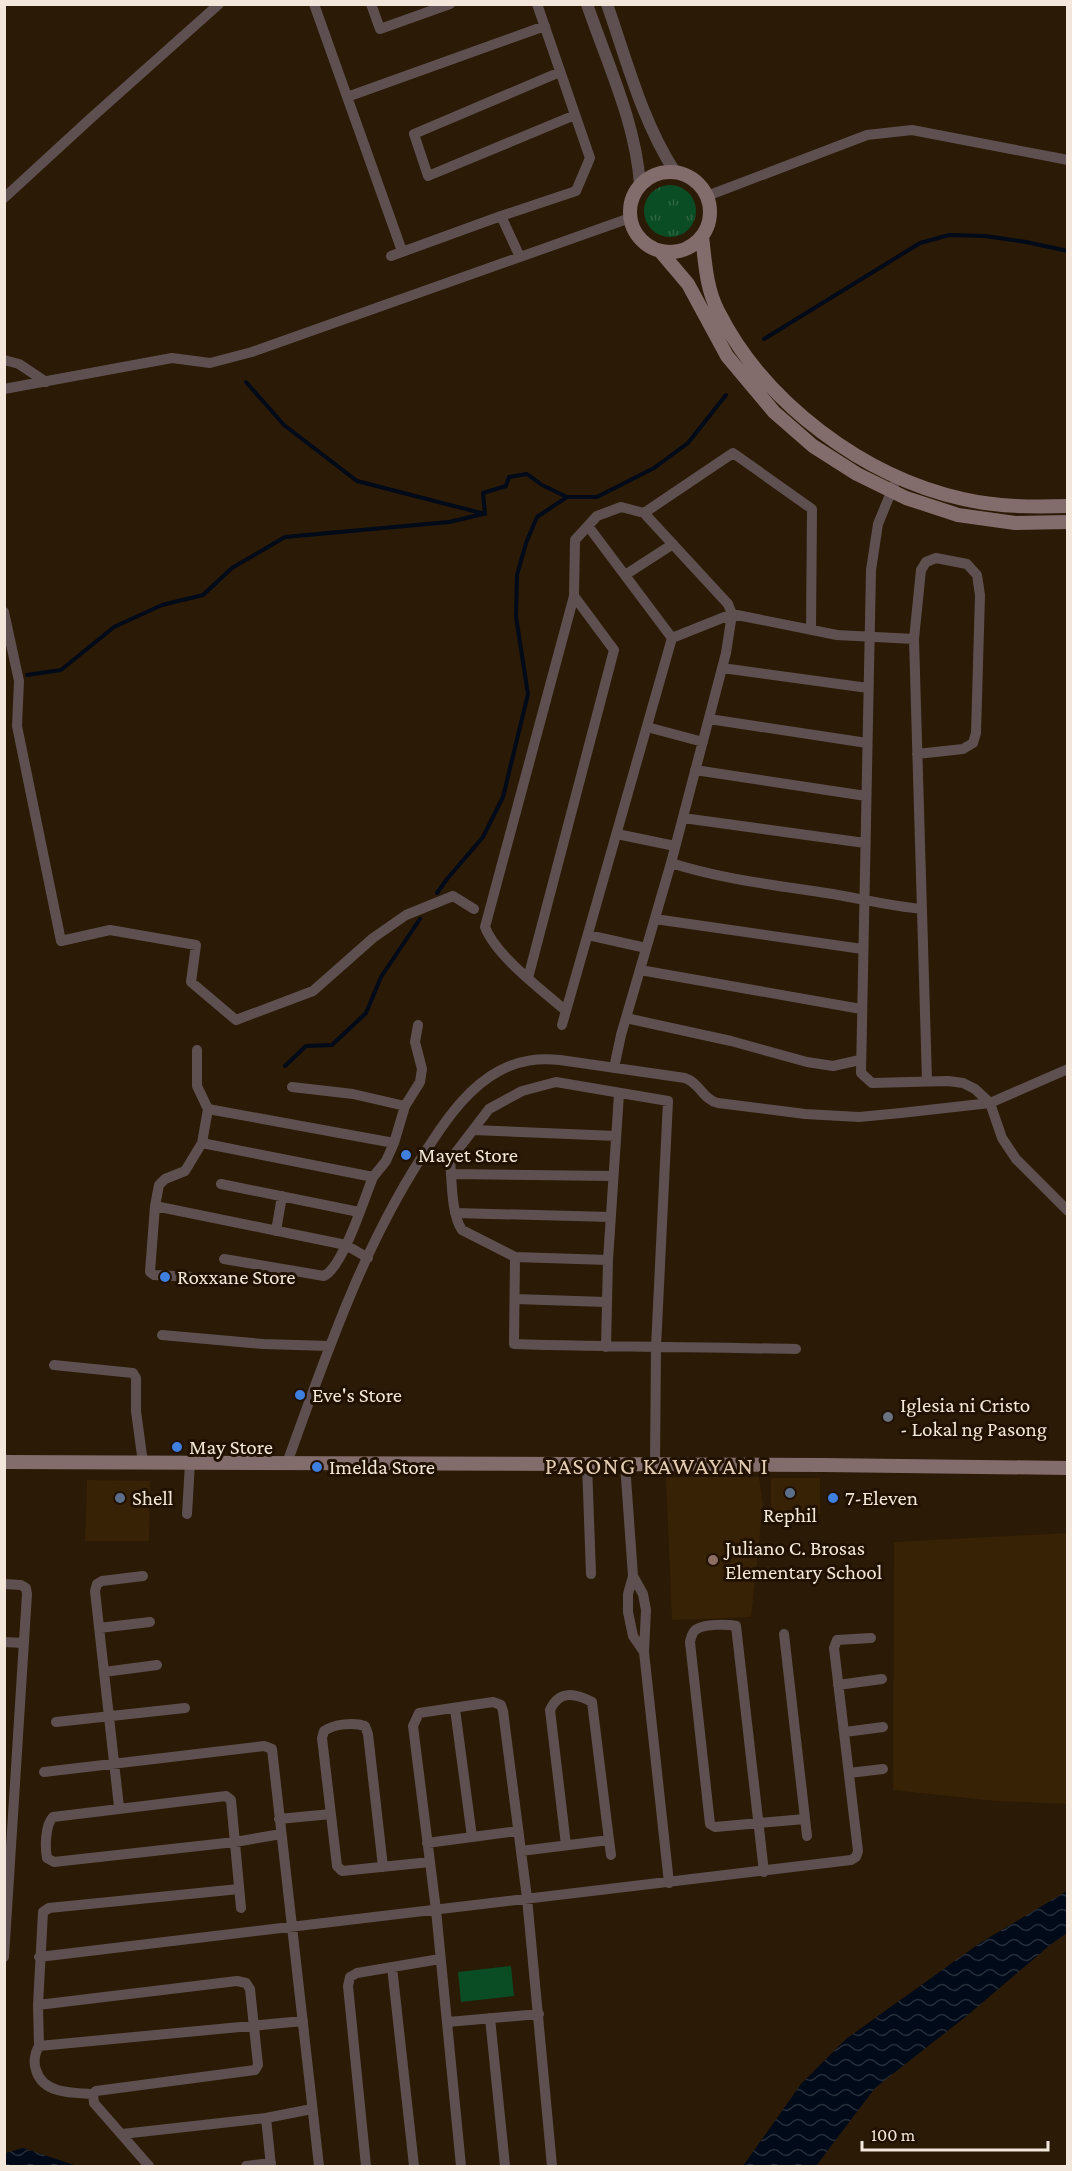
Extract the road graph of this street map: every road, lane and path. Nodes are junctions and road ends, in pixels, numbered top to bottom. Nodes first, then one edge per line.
1 (219, 4) edge
2 (314, 4) edge
3 (371, 4) edge
4 (450, 4) edge
5 (537, 4) edge
6 (587, 4) edge
7 (607, 4) edge
8 (545, 26) junction
9 (560, 72) junction
10 (347, 97) junction
11 (575, 115) junction
12 (1068, 160) edge
13 (675, 172) junction
14 (640, 185) junction
15 (707, 196) junction
16 (4, 198) edge
17 (501, 216) junction
18 (630, 218) junction
19 (702, 236) junction
20 (402, 251) junction
21 (660, 251) junction
22 (391, 256) dead end
23 (520, 257) junction
24 (4, 360) edge
25 (46, 382) junction
26 (4, 389) edge
27 (899, 478) junction
28 (891, 490) junction
29 (1068, 506) edge
30 (644, 513) junction
31 (1068, 522) edge
32 (588, 526) junction
33 (673, 544) junction
34 (625, 575) junction
35 (574, 596) junction
36 (4, 612) edge
37 (732, 614) junction
38 (812, 630) junction
39 (869, 637) junction
40 (672, 638) junction
41 (914, 639) junction
42 (722, 668) junction
43 (868, 687) junction
44 (709, 719) junction
45 (647, 728) junction
46 (703, 742) junction
47 (867, 742) junction
48 (917, 754) junction
49 (695, 770) junction
50 (866, 796) junction
51 (683, 818) junction
52 (617, 834) junction
53 (865, 843) junction
54 (675, 846) junction
55 (671, 862) junction
56 (864, 899) junction
57 (474, 909) dead end
58 (922, 909) junction
59 (655, 919) junction
60 (588, 934) junction
61 (646, 948) junction
62 (862, 949) junction
63 (640, 970) junction
64 (528, 978) junction
65 (861, 1009) junction
66 (566, 1011) junction
67 (626, 1018) junction
68 (418, 1024) dead end
69 (562, 1024) dead end
70 (197, 1050) dead end
71 (860, 1060) junction
72 (614, 1068) junction
73 (1068, 1069) edge
74 (927, 1082) junction
75 (292, 1087) dead end
76 (619, 1094) junction
77 (990, 1103) junction
78 (405, 1106) junction
79 (208, 1109) junction
80 (473, 1130) junction
81 (616, 1136) junction
82 (202, 1143) junction
83 (394, 1143) junction
84 (451, 1174) junction
85 (613, 1176) junction
86 (373, 1177) junction
87 (221, 1184) dead end
88 (282, 1196) junction
89 (155, 1206) junction
90 (1068, 1211) edge
91 (359, 1212) junction
92 (455, 1213) junction
93 (611, 1217) junction
94 (276, 1231) junction
95 (346, 1245) junction
96 (515, 1257) junction
97 (368, 1258) junction
98 (224, 1259) dead end
99 (608, 1260) junction
100 (194, 1276) dead end
101 (515, 1299) junction
102 (606, 1302) junction
103 (162, 1335) dead end
104 (329, 1346) junction
105 (606, 1347) junction
106 (656, 1347) junction
107 (796, 1349) dead end
108 (54, 1365) dead end
109 (4, 1462) edge
110 (143, 1463) junction
111 (190, 1463) junction
112 (287, 1463) junction
113 (587, 1464) junction
114 (625, 1464) junction
115 (655, 1465) junction
116 (1068, 1468) edge
117 (187, 1514) dead end
118 (591, 1574) dead end
119 (143, 1576) dead end
120 (633, 1576) junction
121 (4, 1584) edge
122 (150, 1622) dead end
123 (99, 1628) junction
124 (784, 1634) dead end
125 (871, 1638) dead end
126 (4, 1642) edge
127 (24, 1643) junction
128 (644, 1652) junction
129 (158, 1665) dead end
130 (104, 1672) junction
131 (882, 1679) dead end
132 (838, 1685) junction
133 (185, 1708) dead end
134 (455, 1708) junction
135 (109, 1716) junction
136 (56, 1722) dead end
137 (883, 1727) dead end
138 (845, 1732) junction
139 (114, 1763) junction
140 (883, 1770) dead end
141 (44, 1772) dead end
142 (849, 1773) junction
143 (119, 1807) junction
144 (331, 1814) junction
145 (279, 1819) junction
146 (805, 1819) junction
147 (758, 1824) junction
148 (518, 1831) junction
149 (281, 1834) junction
150 (807, 1836) dead end
151 (472, 1837) junction
152 (609, 1840) junction
153 (235, 1842) junction
154 (427, 1843) junction
155 (566, 1845) junction
156 (520, 1851) junction
157 (611, 1855) dead end
158 (430, 1862) junction
159 (382, 1867) junction
160 (764, 1872) junction
161 (669, 1883) junction
162 (239, 1889) junction
163 (527, 1898) junction
164 (241, 1908) dead end
165 (436, 1910) junction
166 (292, 1928) junction
167 (4, 1957) edge
168 (39, 1957) junction
169 (440, 1959) junction
170 (392, 1967) junction
171 (38, 2005) junction
172 (539, 2014) junction
173 (490, 2018) junction
174 (303, 2022) junction
175 (448, 2022) junction
176 (254, 2026) junction
177 (39, 2046) junction
178 (93, 2094) junction
179 (312, 2109) junction
180 (266, 2118) junction
181 (122, 2134) junction
182 (271, 2165) edge
183 (149, 2166) edge
184 (246, 2166) edge
185 (320, 2166) edge
186 (366, 2166) edge
187 (414, 2166) edge
188 (461, 2166) edge
189 (505, 2166) edge
190 (552, 2166) edge

1 - 16 street
2 - 10 street
3 - 4 street
5 - 8 street
6 - 14 street
7 - 13 street
8 - 9 street
8 - 10 street
9 - 11 street
9 - 11 street
10 - 20 street
11 - 17 street
12 - 15 street
13 - 14 main road
13 - 15 main road
14 - 18 main road
15 - 19 main road
17 - 20 street
17 - 23 street
18 - 21 main road
18 - 23 street
19 - 21 main road
19 - 27 main road
20 - 22 street
21 - 28 main road
23 - 25 street
24 - 25 street
25 - 26 street
27 - 28 street
27 - 29 main road
28 - 31 main road
28 - 39 street
30 - 32 street
30 - 33 street
30 - 38 street
32 - 34 street
32 - 35 street
33 - 34 street
33 - 37 street
34 - 40 street
35 - 64 street
35 - 64 street
36 - 57 street
37 - 38 street
37 - 40 street
37 - 42 street
38 - 39 street
39 - 41 street
39 - 43 street
40 - 45 street
41 - 48 street
41 - 48 street
42 - 43 street
42 - 44 street
43 - 47 street
44 - 46 street
44 - 47 street
45 - 46 street
45 - 52 street
46 - 49 street
47 - 50 street
48 - 58 street
49 - 50 street
49 - 51 street
50 - 53 street
51 - 53 street
51 - 54 street
52 - 54 street
52 - 60 street
53 - 56 street
54 - 55 street
55 - 56 street
55 - 59 street
56 - 58 street
56 - 62 street
58 - 74 street
59 - 61 street
59 - 62 street
60 - 61 street
60 - 66 street
61 - 63 street
62 - 65 street
63 - 65 street
63 - 67 street
64 - 66 street
65 - 71 street
66 - 69 street
67 - 71 street
67 - 72 street
68 - 78 street
70 - 79 street
71 - 74 street
72 - 77 street
72 - 97 street
73 - 77 street
74 - 77 street
75 - 78 street
76 - 80 street
76 - 81 street
76 - 106 street
77 - 90 street
78 - 83 street
79 - 82 street
79 - 83 street
80 - 81 street
80 - 84 street
81 - 85 street
82 - 86 street
82 - 89 street
83 - 86 street
84 - 85 street
84 - 92 street
85 - 93 street
86 - 91 street
87 - 88 street
88 - 91 street
88 - 94 street
89 - 94 street
89 - 100 street
91 - 95 street
92 - 93 street
92 - 96 street
93 - 99 street
94 - 95 street
95 - 97 street
95 - 98 street
96 - 99 street
96 - 101 street
97 - 104 street
99 - 102 street
101 - 102 street
101 - 105 street
102 - 105 street
103 - 104 street
104 - 112 street
105 - 106 street
106 - 107 street
106 - 115 street
108 - 110 street
109 - 110 main road
110 - 111 main road
111 - 112 main road
111 - 117 street
112 - 113 main road
113 - 114 main road
113 - 118 street
114 - 115 main road
114 - 120 street
115 - 116 main road
119 - 123 street
120 - 128 street
120 - 128 street
121 - 127 street
122 - 123 street
123 - 130 street
124 - 146 street
125 - 132 street
126 - 127 street
127 - 167 street
128 - 161 street
129 - 130 street
130 - 135 street
131 - 132 street
132 - 138 street
133 - 135 street
134 - 148 street
134 - 151 street
134 - 154 street
135 - 136 street
135 - 139 street
137 - 138 street
138 - 142 street
139 - 141 street
139 - 143 street
139 - 145 street
140 - 142 street
142 - 160 street
143 - 153 street
143 - 153 street
144 - 145 street
144 - 159 street
144 - 159 street
145 - 149 street
146 - 147 street
146 - 150 street
147 - 147 street
147 - 160 street
148 - 151 street
148 - 156 street
149 - 153 street
149 - 166 street
151 - 154 street
152 - 155 street
152 - 155 street
152 - 157 street
153 - 162 street
154 - 158 street
155 - 156 street
156 - 163 street
158 - 159 street
158 - 165 street
160 - 161 street
161 - 163 street
162 - 164 street
162 - 168 street
163 - 165 street
163 - 172 street
165 - 166 street
165 - 169 street
166 - 168 street
166 - 174 street
168 - 171 street
169 - 170 street
169 - 175 street
170 - 186 street
170 - 187 street
171 - 176 street
171 - 177 street
172 - 173 street
172 - 190 street
173 - 175 street
173 - 189 street
174 - 176 street
174 - 179 street
175 - 188 street
176 - 177 street
176 - 178 street
177 - 178 street
178 - 181 street
179 - 180 street
179 - 185 street
180 - 181 street
180 - 182 street
181 - 183 street
182 - 184 street

